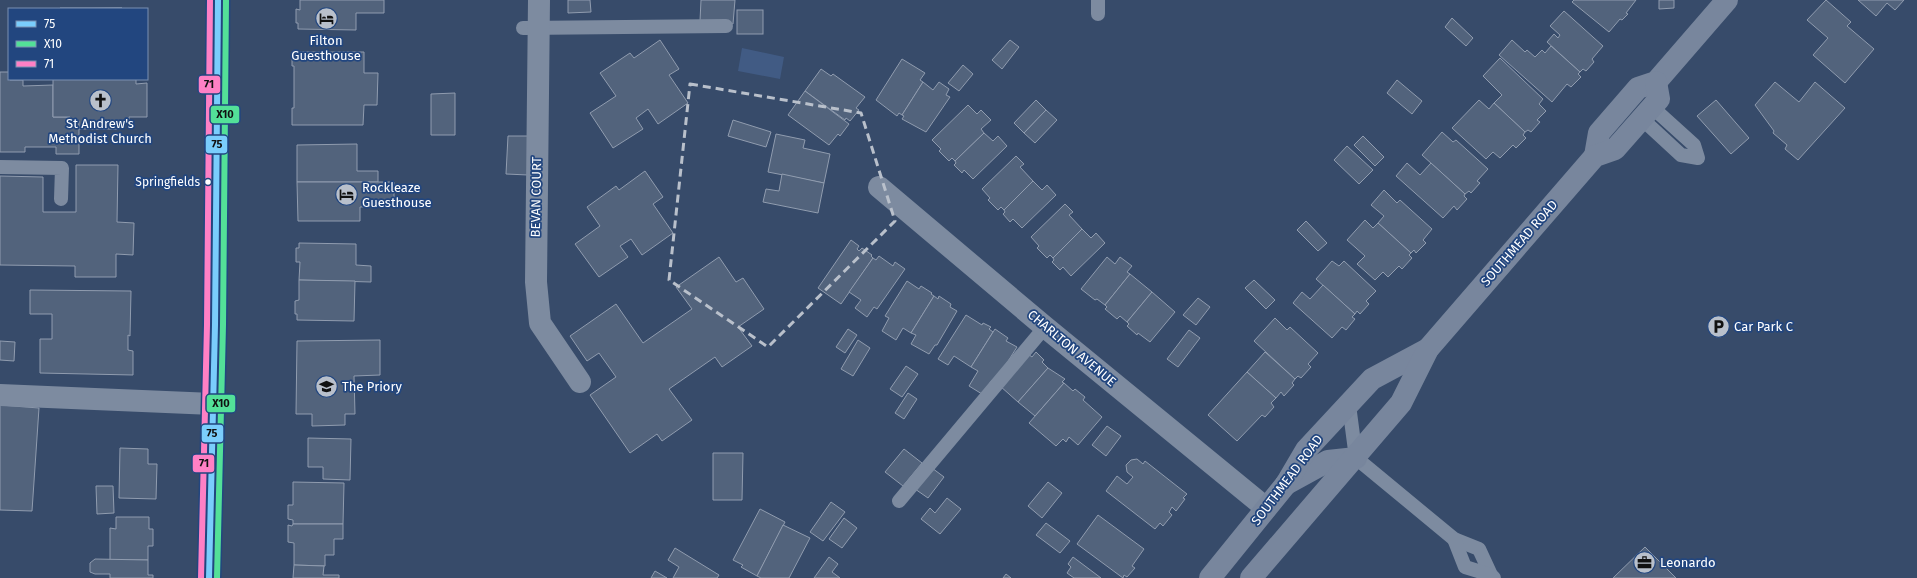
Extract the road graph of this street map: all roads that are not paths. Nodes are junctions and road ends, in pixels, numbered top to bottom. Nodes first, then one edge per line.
1 (218, 0) edge
2 (539, 0) edge
3 (1098, 0) edge
4 (1727, 0) edge
5 (1098, 14) dead end
6 (726, 26) dead end
7 (531, 28) junction
8 (1656, 82) junction
9 (1595, 156) junction
10 (0, 167) edge
11 (879, 186) dead end
12 (61, 199) dead end
13 (1045, 327) junction
14 (1428, 349) junction
15 (580, 382) dead end
16 (0, 395) edge
17 (213, 404) junction
18 (1348, 405) junction
19 (1356, 458) junction
20 (1286, 484) junction
21 (899, 501) dead end
22 (1266, 508) junction
23 (1454, 539) junction
24 (1492, 577) edge
25 (209, 578) edge
26 (1210, 578) edge
27 (1251, 578) edge

1 - 17 main road
2 - 7 street, BEVAN COURT
3 - 5 lane
4 - 8 main road
6 - 7 lane
7 - 15 street, BEVAN COURT
8 - 9 main road
8 - 9 main road
9 - 14 main road, SOUTHMEAD ROAD
10 - 12 lane
11 - 13 street, CHARLTON AVENUE
13 - 21 lane
13 - 22 street, CHARLTON AVENUE
14 - 18 main road, SOUTHMEAD ROAD
14 - 19 main road, SOUTHMEAD ROAD
16 - 17 street
17 - 25 main road
18 - 19 lane
18 - 20 main road, SOUTHMEAD ROAD
19 - 20 main road
19 - 23 lane
19 - 27 main road, SOUTHMEAD ROAD
20 - 22 main road, SOUTHMEAD ROAD
22 - 26 main road, SOUTHMEAD ROAD
23 - 24 lane
23 - 24 lane

